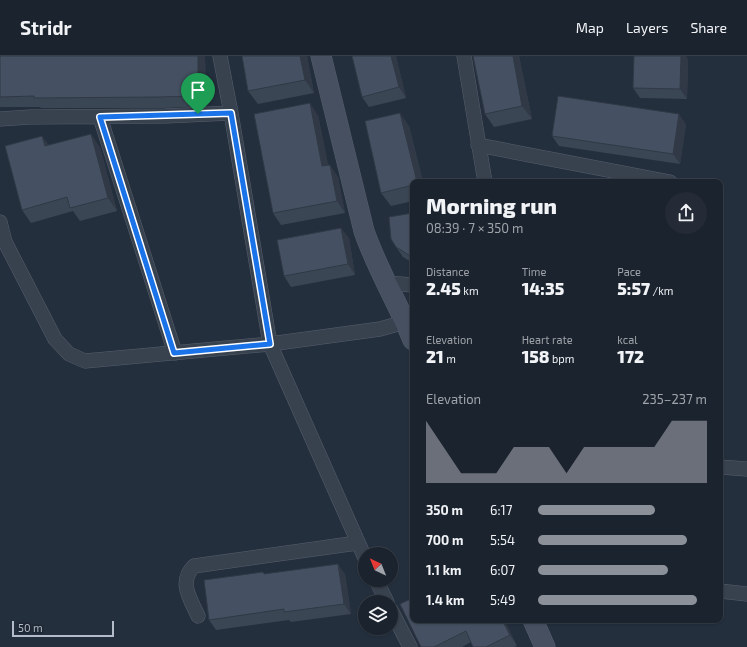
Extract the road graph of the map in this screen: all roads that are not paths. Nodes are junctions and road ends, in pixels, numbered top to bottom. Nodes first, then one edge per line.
1 (220, 56) edge
2 (321, 56) edge
3 (464, 56) edge
4 (231, 113) junction
5 (100, 117) junction
6 (0, 119) edge
7 (478, 145) junction
8 (484, 179) edge
9 (654, 179) edge
10 (0, 222) edge
11 (3, 243) edge
12 (387, 283) junction
13 (410, 285) edge
14 (405, 322) junction
15 (410, 333) edge
16 (270, 344) junction
17 (174, 353) junction
18 (723, 466) edge
19 (747, 469) edge
20 (357, 543) junction
21 (359, 547) edge
22 (723, 591) edge
23 (747, 594) edge
24 (198, 616) dead end
25 (534, 623) edge
26 (398, 624) edge
27 (410, 647) edge
28 (545, 647) edge

1 - 4 street
2 - 12 street
3 - 7 street
4 - 5 street
4 - 16 street
5 - 6 street
5 - 17 street
7 - 8 street
7 - 9 street
10 - 11 street
11 - 17 street
12 - 13 street
12 - 14 street
14 - 15 street
14 - 16 street
16 - 17 street
16 - 20 street
18 - 19 street
20 - 21 street
20 - 24 street
22 - 23 street
25 - 28 street
26 - 27 street

